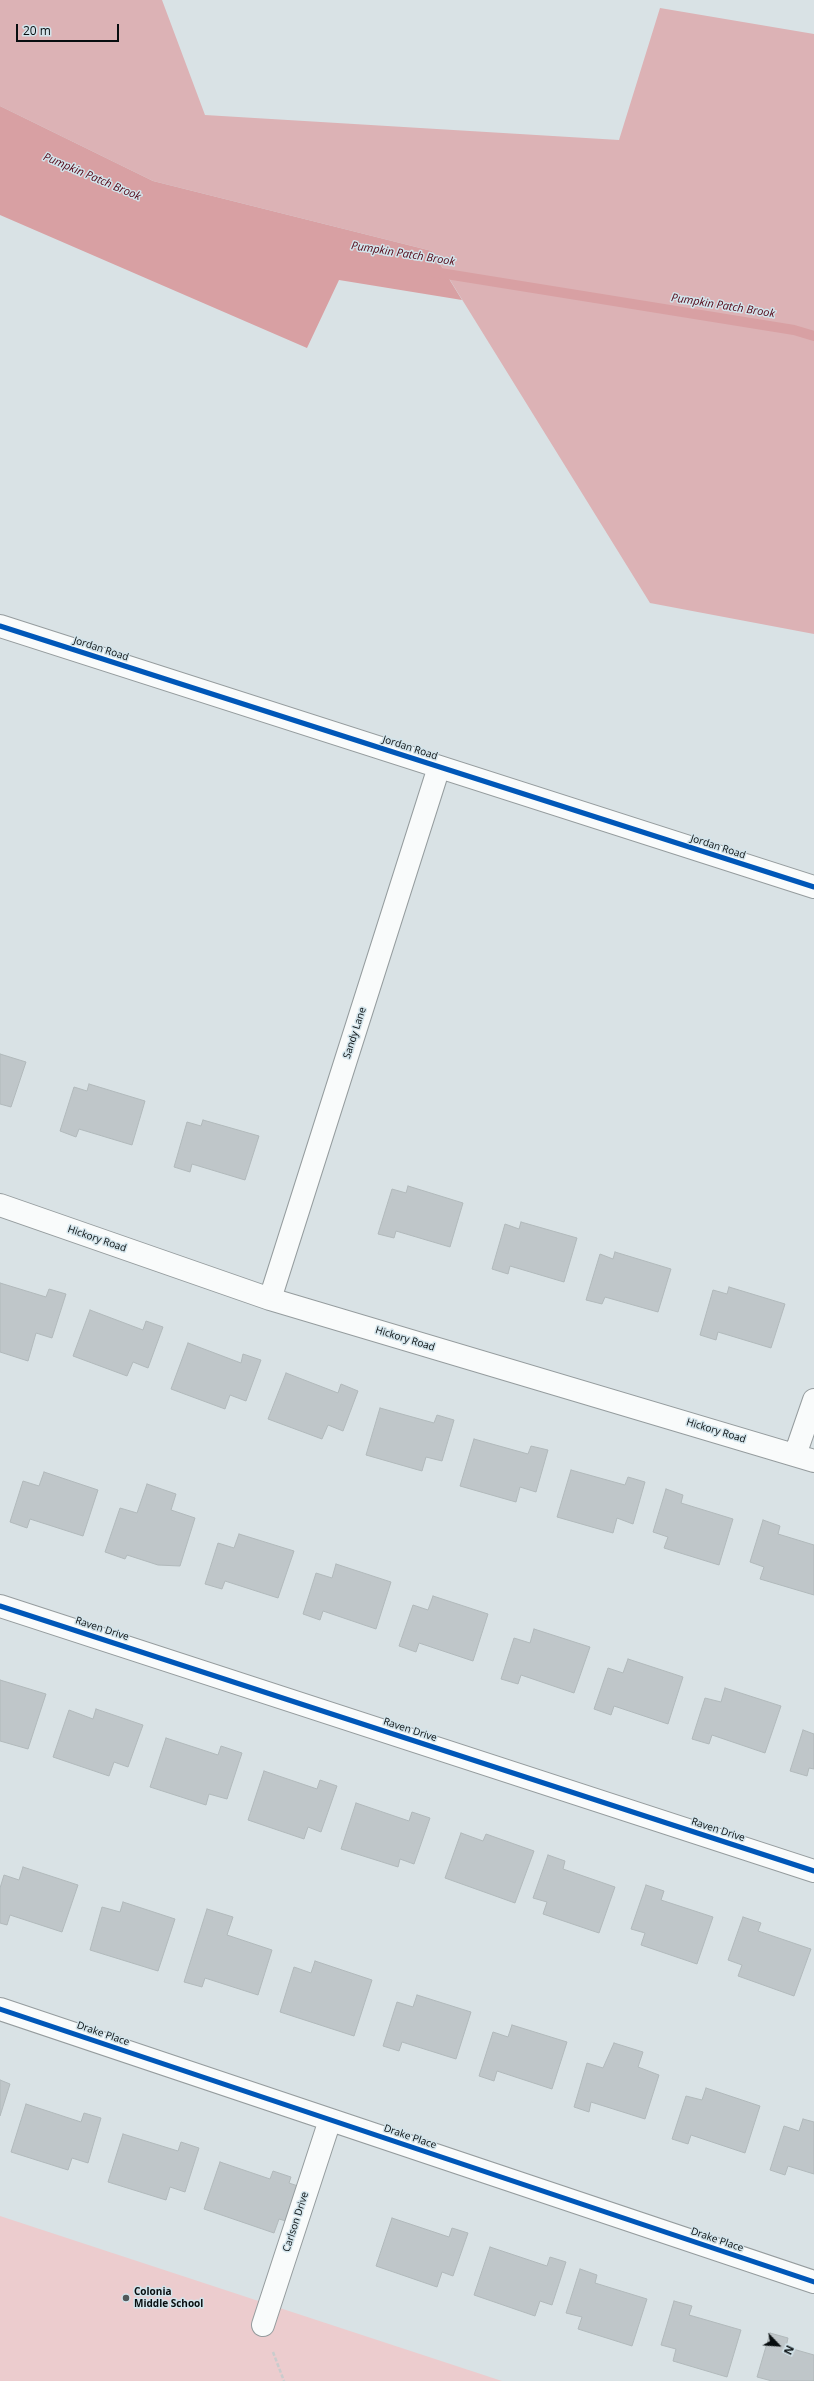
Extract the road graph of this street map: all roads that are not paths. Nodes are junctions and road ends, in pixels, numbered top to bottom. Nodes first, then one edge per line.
1 (0, 626) edge
2 (439, 767) junction
3 (814, 887) edge
4 (0, 1205) edge
5 (270, 1299) junction
6 (814, 1400) edge
7 (805, 1458) edge
8 (0, 1606) edge
9 (814, 1871) edge
10 (0, 2009) edge
11 (330, 2120) junction
12 (814, 2282) edge
13 (263, 2325) dead end

1 - 2 street, Jordan Road
2 - 3 street, Jordan Road
2 - 5 street, Sandy Lane
4 - 5 street, Hickory Road
5 - 7 street, Hickory Road
6 - 7 street
8 - 9 street, Raven Drive
10 - 11 street, Drake Place
11 - 12 street, Drake Place
11 - 13 street, Carlson Drive

